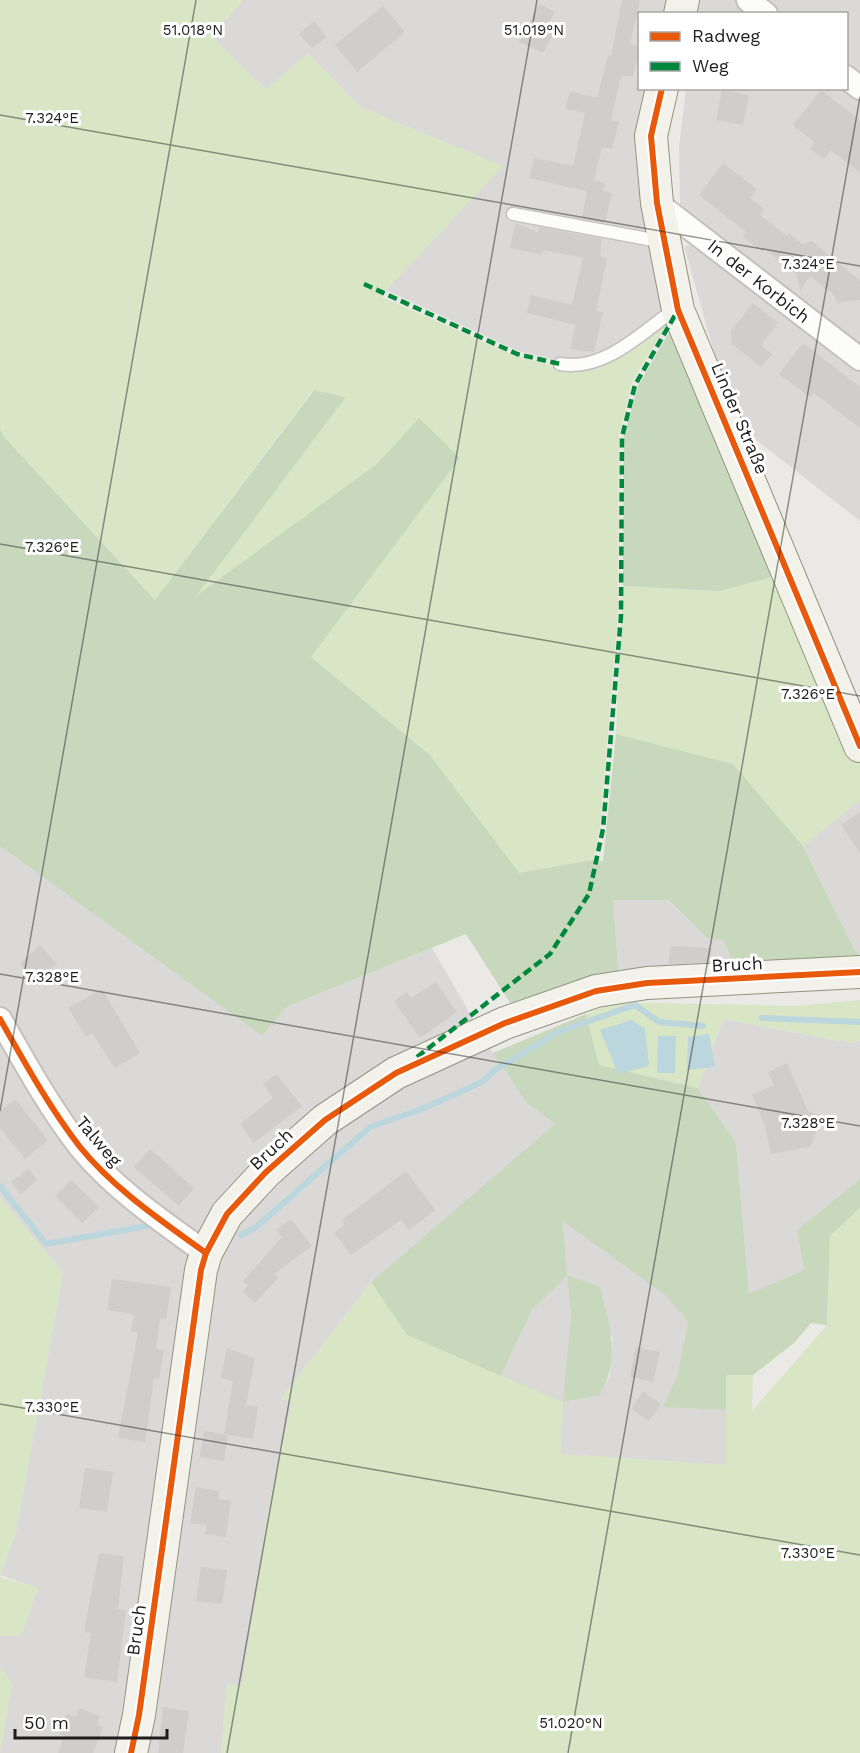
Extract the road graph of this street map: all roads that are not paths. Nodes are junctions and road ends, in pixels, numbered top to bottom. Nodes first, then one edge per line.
1 (748, 0) edge
2 (763, 12) edge
3 (848, 79) edge
4 (860, 88) edge
5 (662, 90) edge
6 (657, 203) junction
7 (513, 214) dead end
8 (665, 242) junction
9 (677, 308) junction
10 (860, 359) edge
11 (560, 364) dead end
12 (860, 746) edge
13 (860, 972) edge
14 (0, 1019) edge
15 (206, 1253) junction
16 (131, 1753) edge

1 - 2 street
3 - 4 street
5 - 6 street, Linder Straße
6 - 8 street, Linder Straße
6 - 10 street, In der Korbich
7 - 8 lane
8 - 9 street, Linder Straße
9 - 11 lane
9 - 12 street, Linder Straße
13 - 15 street, Bruch
14 - 15 street, Talweg
15 - 16 street, Bruch

